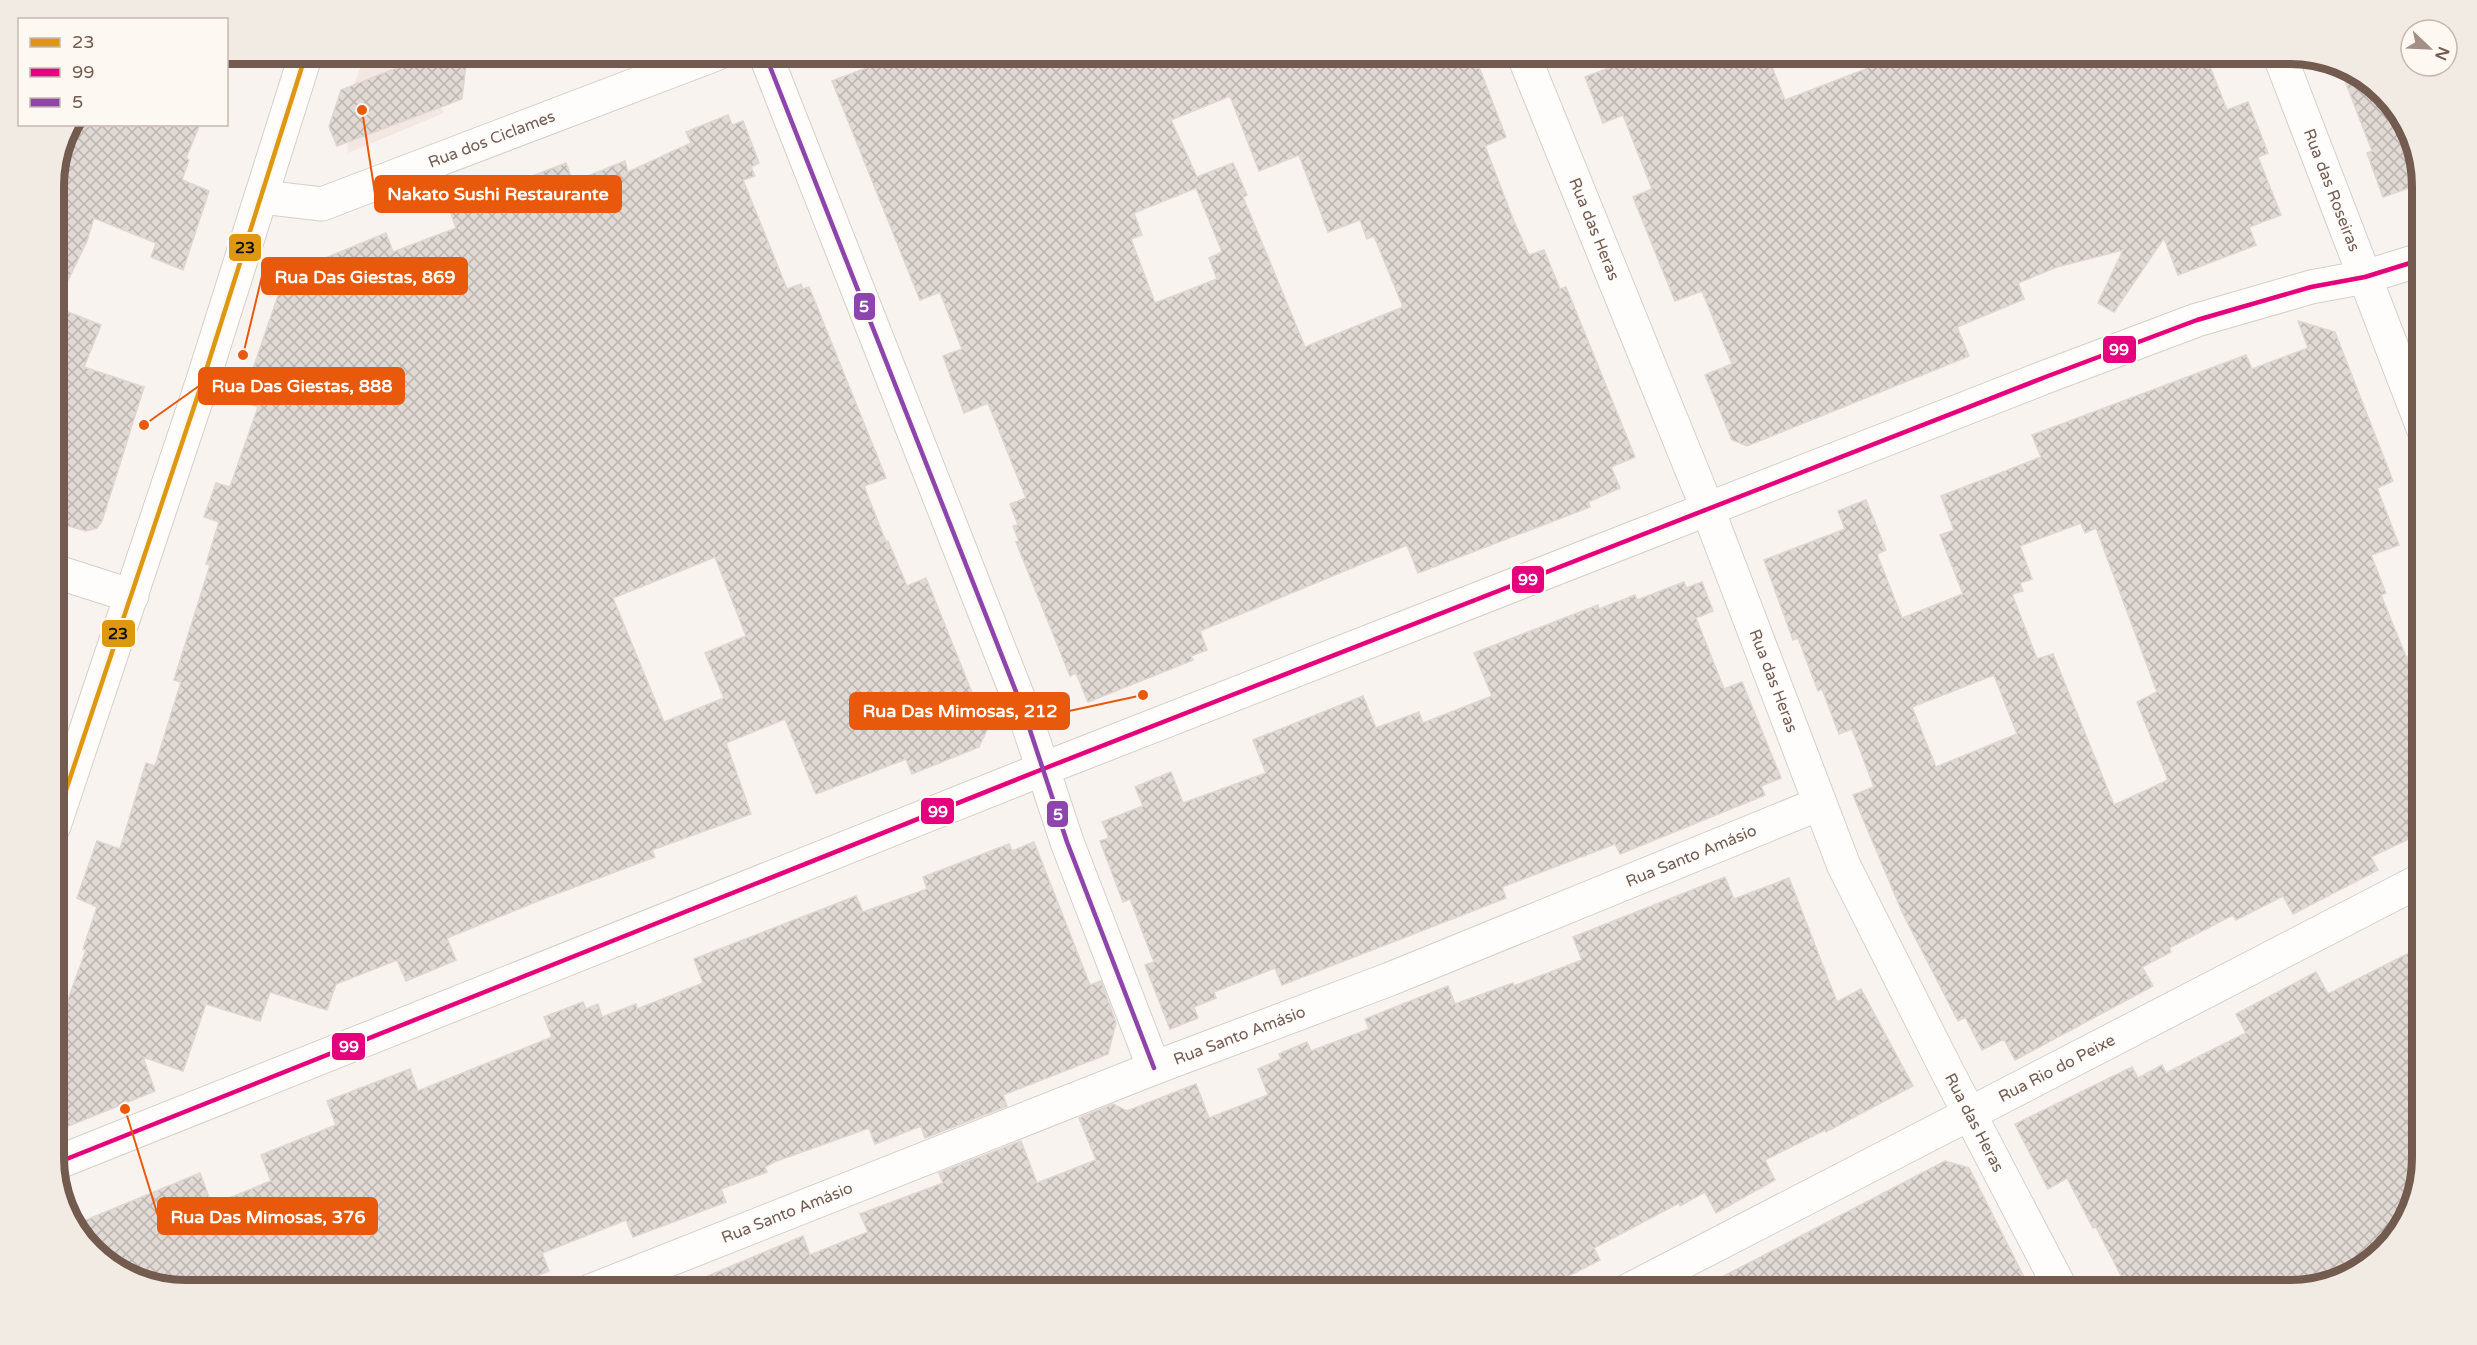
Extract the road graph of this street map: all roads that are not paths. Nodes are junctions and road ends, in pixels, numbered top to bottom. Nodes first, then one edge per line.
1 (303, 64) edge
2 (690, 64) edge
3 (769, 64) edge
4 (1527, 64) edge
5 (2283, 64) edge
6 (262, 196) junction
7 (2412, 263) edge
8 (2365, 277) junction
9 (2412, 399) edge
10 (1707, 510) junction
11 (65, 575) edge
12 (132, 596) junction
13 (1043, 769) junction
14 (65, 794) edge
15 (1820, 804) junction
16 (2412, 885) edge
17 (1154, 1068) junction
18 (1969, 1112) junction
19 (65, 1160) edge
20 (618, 1280) edge
21 (1648, 1280) edge
22 (2056, 1280) edge

1 - 6 street
2 - 6 street, Rua dos Ciclames
3 - 13 street
4 - 10 street, Rua das Heras
5 - 8 street, Rua das Roseiras
6 - 12 street
7 - 8 street
8 - 9 street, Rua das Roseiras
8 - 10 street
10 - 13 street
10 - 15 street, Rua das Heras
11 - 12 street
12 - 14 street
13 - 17 street
13 - 19 street
15 - 17 street, Rua Santo Amásio
15 - 18 street, Rua das Heras
16 - 18 street, Rua Rio do Peixe
17 - 20 street, Rua Santo Amásio
18 - 21 street, Rua Rio do Peixe
18 - 22 street, Rua das Heras

